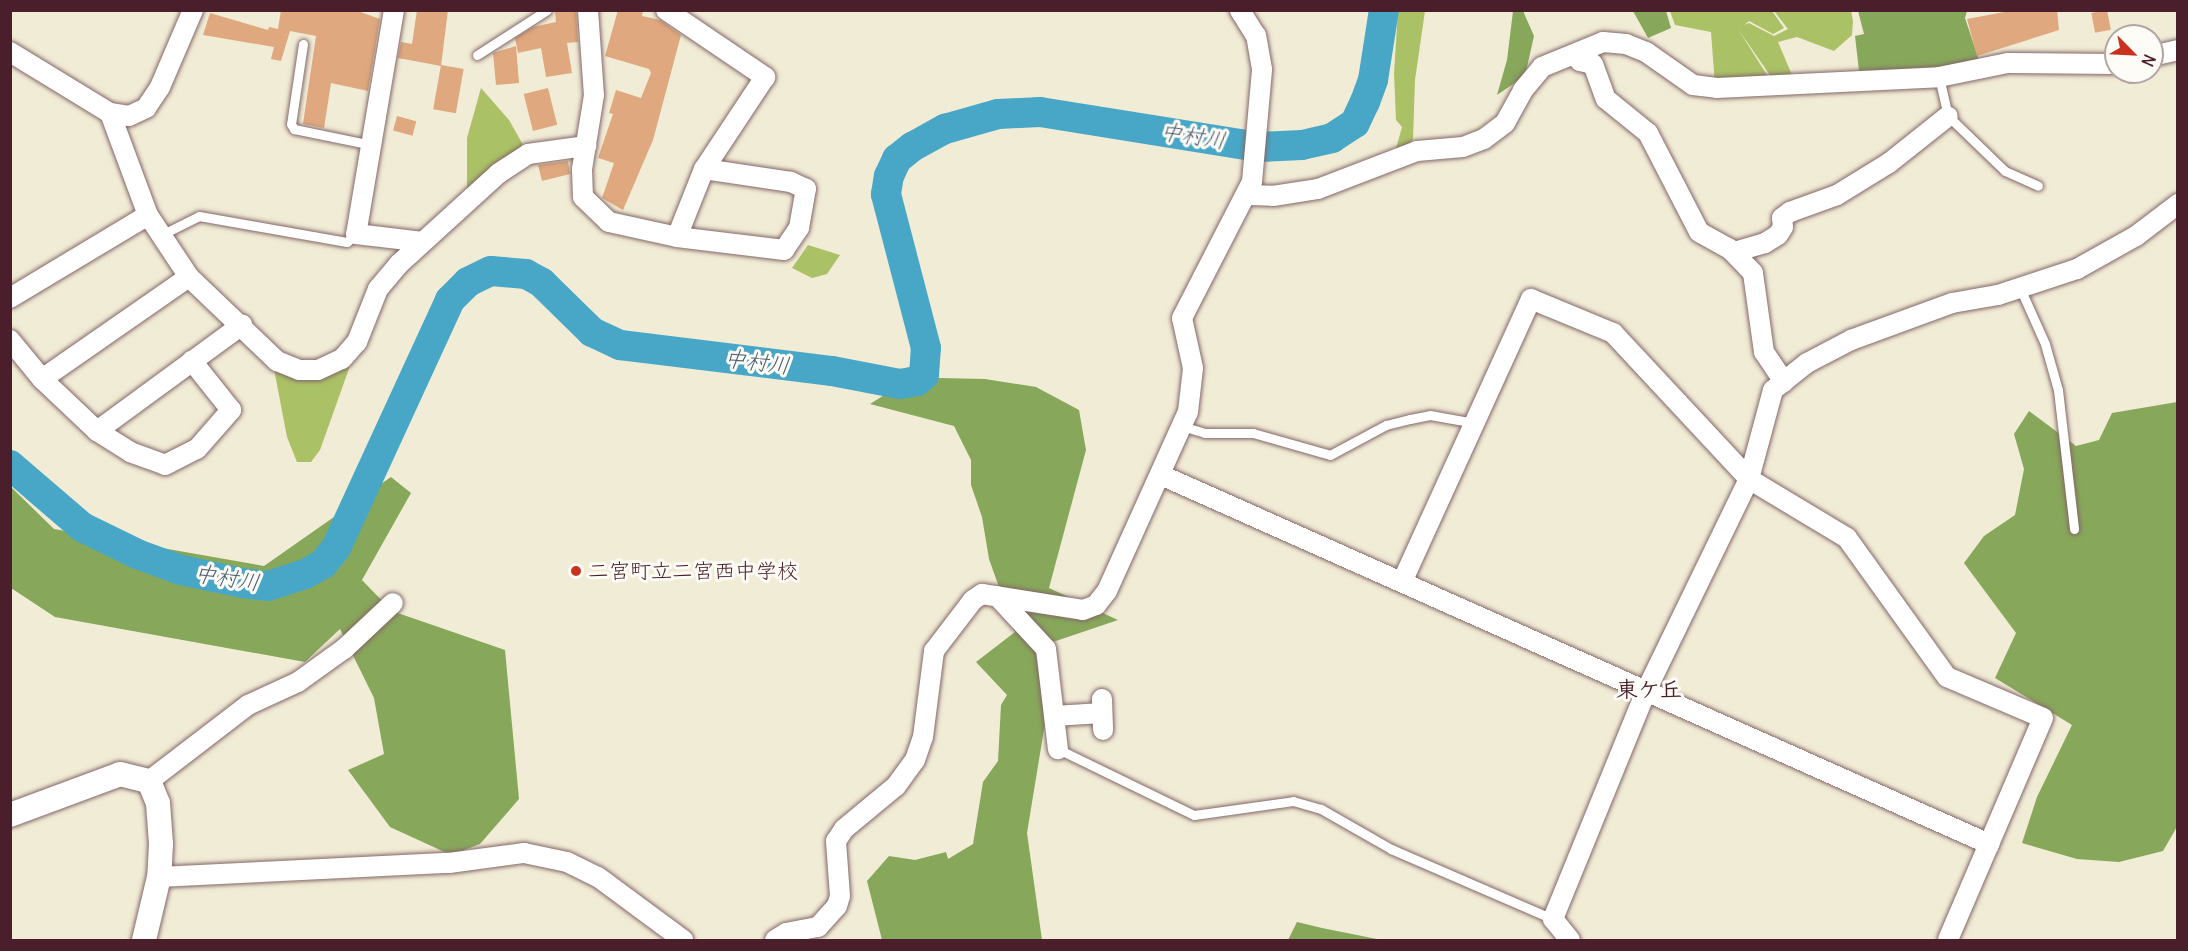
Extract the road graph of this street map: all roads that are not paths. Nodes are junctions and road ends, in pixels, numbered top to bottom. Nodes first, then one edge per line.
1 (193, 10) edge
2 (394, 10) edge
3 (547, 10) edge
4 (588, 10) edge
5 (666, 10) edge
6 (1240, 10) edge
7 (303, 44) dead end
8 (10, 52) edge
9 (1579, 52) junction
10 (477, 55) dead end
11 (2104, 63) edge
12 (1940, 77) junction
13 (110, 113) junction
14 (1948, 116) junction
15 (372, 145) junction
16 (586, 146) junction
17 (704, 169) junction
18 (2038, 186) dead end
19 (1250, 189) junction
20 (2178, 204) edge
21 (148, 215) junction
22 (356, 234) junction
23 (162, 235) junction
24 (676, 237) junction
25 (423, 242) junction
26 (1734, 252) junction
27 (189, 277) junction
28 (2020, 288) junction
29 (10, 298) edge
30 (242, 325) junction
31 (10, 340) edge
32 (192, 361) junction
33 (42, 379) junction
34 (1784, 382) junction
35 (1475, 423) junction
36 (1182, 426) junction
37 (97, 431) junction
38 (1161, 475) junction
39 (1749, 479) junction
40 (2074, 529) dead end
41 (1402, 582) junction
42 (997, 596) junction
43 (393, 603) dead end
44 (1647, 689) junction
45 (1102, 714) dead end
46 (1054, 716) junction
47 (1058, 749) joint
48 (149, 781) junction
49 (10, 815) edge
50 (1989, 844) junction
51 (159, 878) junction
52 (1552, 919) junction
53 (144, 940) edge
54 (683, 940) edge
55 (775, 940) edge
56 (1570, 940) edge
57 (1948, 940) edge

1 - 13 street
2 - 15 street
3 - 10 lane
4 - 16 street
5 - 17 street
6 - 19 street
7 - 15 lane
8 - 13 street
9 - 12 street
9 - 19 street
9 - 26 street
11 - 12 street
12 - 14 lane
13 - 21 street
14 - 18 lane
14 - 26 street
15 - 22 street
16 - 24 street
16 - 25 street
17 - 24 street
17 - 24 street
19 - 36 street
20 - 28 street
21 - 23 street
21 - 29 street
22 - 23 lane
22 - 25 street
23 - 27 street
25 - 30 street
26 - 34 street
27 - 30 street
27 - 33 street
28 - 34 street
28 - 40 lane
30 - 32 street
31 - 33 street
32 - 37 street
32 - 37 street
33 - 37 street
34 - 39 street
35 - 36 lane
35 - 39 street
35 - 41 street
36 - 38 street
38 - 41 street
38 - 42 street
39 - 44 street
39 - 50 street
41 - 44 street
42 - 46 street
42 - 55 street
43 - 48 street
44 - 50 street
44 - 52 street
45 - 46 street
46 - 47 street
47 - 52 lane
48 - 49 street
48 - 51 street
50 - 57 street
51 - 53 street
51 - 54 street
52 - 56 street

